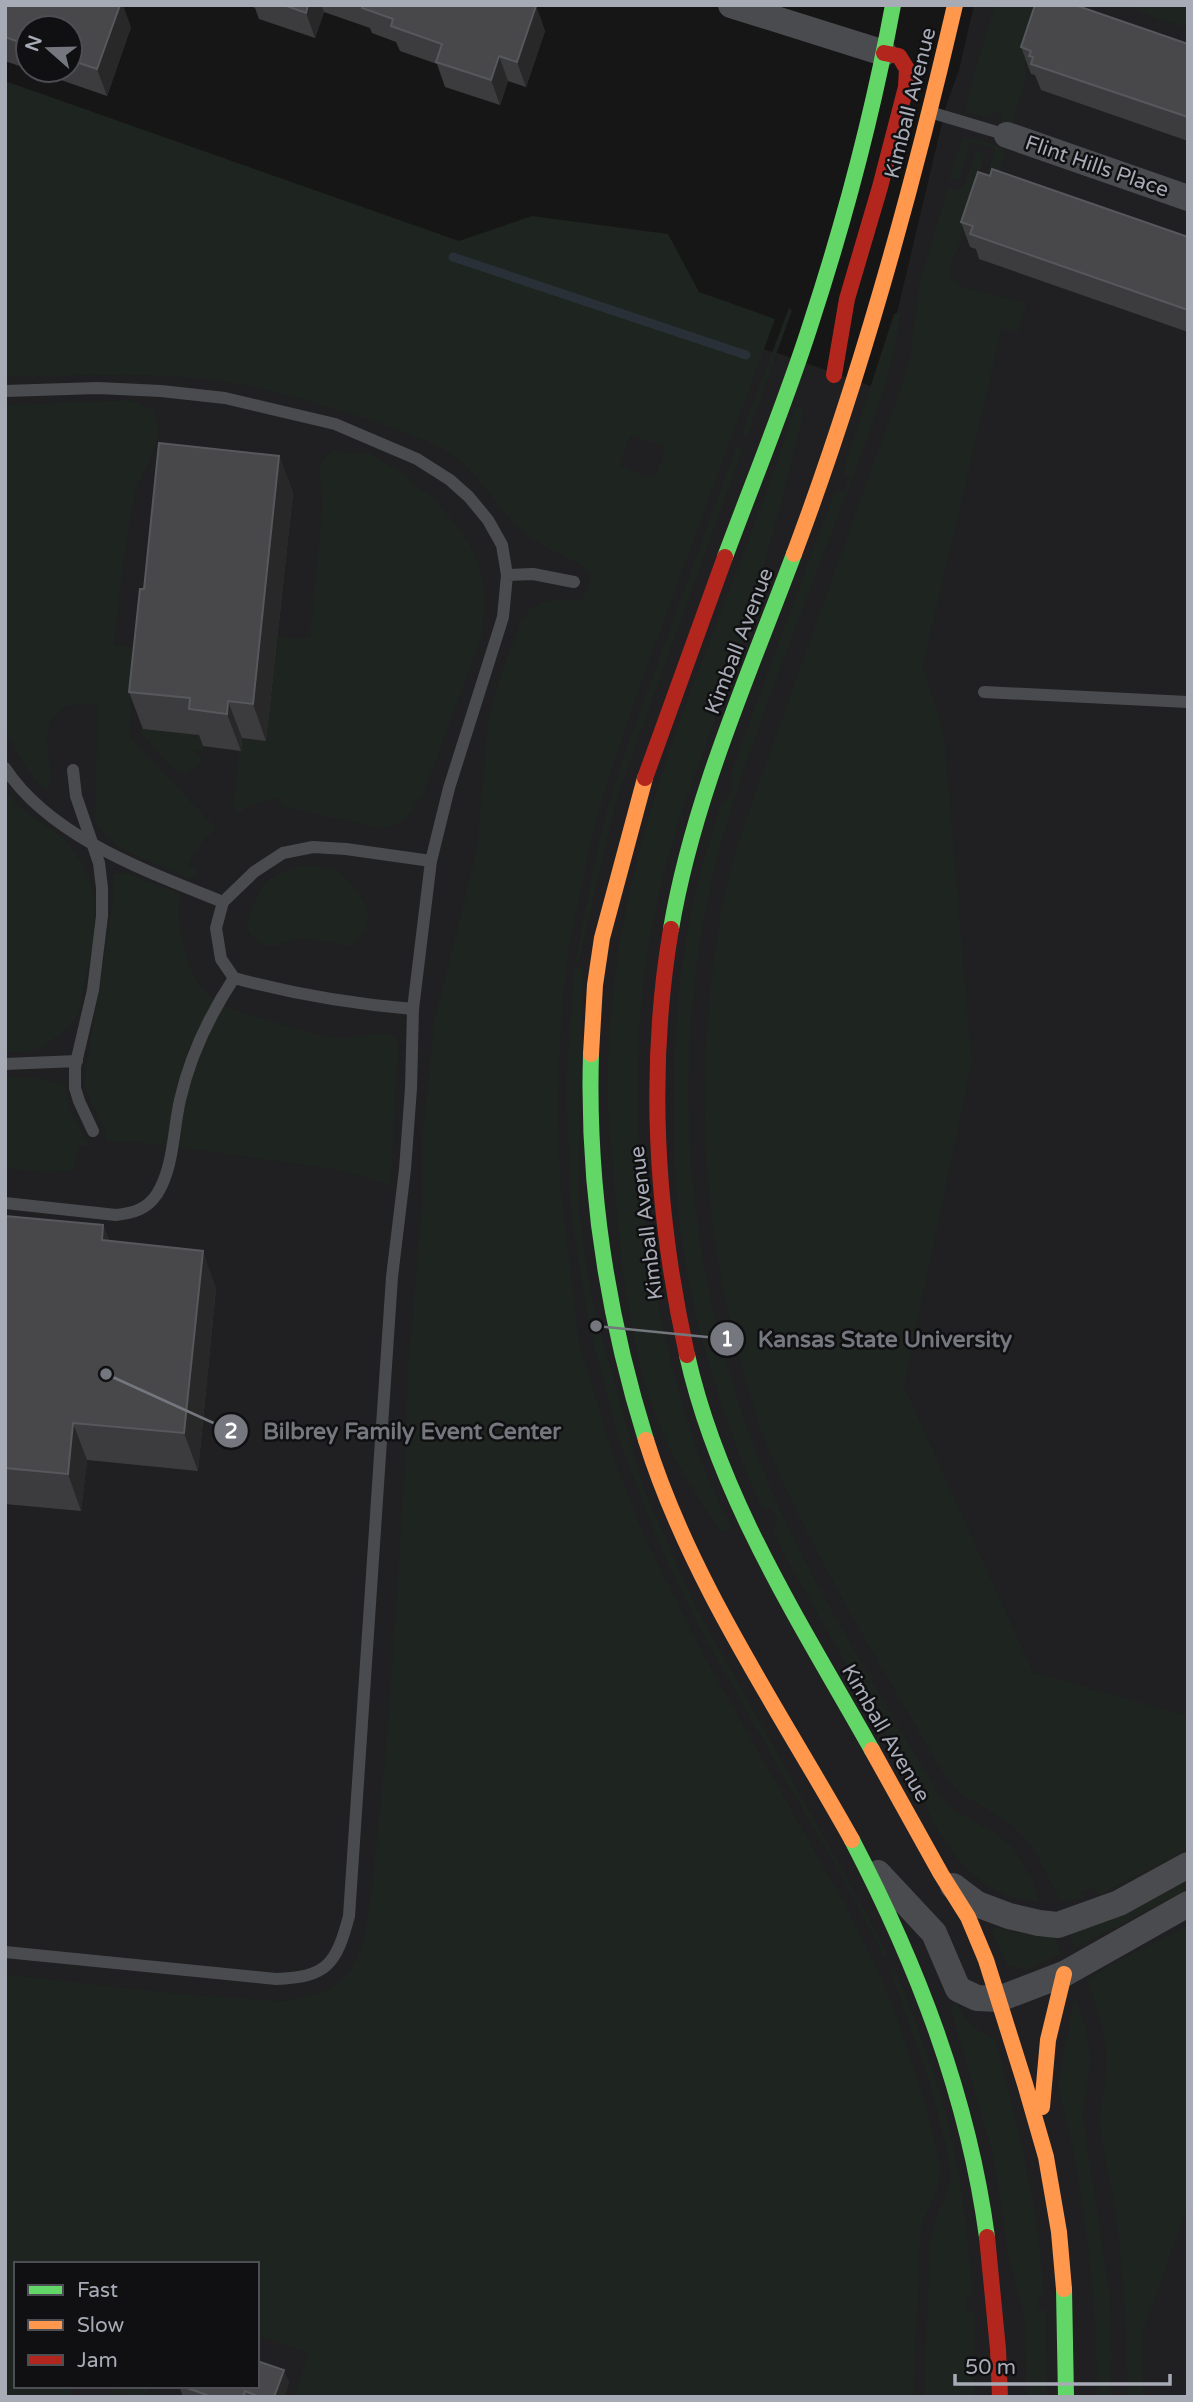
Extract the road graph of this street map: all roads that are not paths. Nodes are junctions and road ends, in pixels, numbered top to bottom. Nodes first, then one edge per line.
1 (731, 5) edge
2 (893, 5) edge
3 (956, 5) edge
4 (884, 53) junction
5 (931, 113) junction
6 (1007, 135) joint
7 (1188, 198) edge
8 (5, 391) edge
9 (813, 501) junction
10 (508, 575) junction
11 (574, 582) dead end
12 (984, 692) dead end
13 (1188, 702) edge
14 (5, 768) edge
15 (74, 770) dead end
16 (91, 842) junction
17 (431, 861) junction
18 (223, 902) junction
19 (234, 978) junction
20 (413, 1009) junction
21 (77, 1061) junction
22 (5, 1064) edge
23 (93, 1130) dead end
24 (5, 1203) edge
25 (858, 1852) junction
26 (1188, 1865) edge
27 (943, 1878) junction
28 (1188, 1904) edge
29 (5, 1952) edge
30 (1064, 1974) junction
31 (999, 1999) junction
32 (1042, 2140) junction
33 (1000, 2397) edge
34 (1066, 2397) edge

1 - 4 street
2 - 4 main road, Kimball Avenue
3 - 5 main road, Kimball Avenue
4 - 9 main road
4 - 25 main road, Kimball Avenue
5 - 6 lane
5 - 9 main road, Kimball Avenue
6 - 7 street, Flint Hills Place
8 - 10 lane
9 - 27 main road, Kimball Avenue
10 - 11 lane
10 - 17 lane
12 - 13 lane
14 - 16 lane
15 - 16 lane
16 - 18 lane
16 - 21 lane
17 - 18 lane
17 - 20 lane
18 - 19 lane
19 - 20 lane
19 - 24 lane
20 - 29 lane
21 - 22 lane
21 - 23 lane
25 - 31 street
25 - 33 main road, Kimball Avenue
26 - 27 street
27 - 31 main road, Kimball Avenue
28 - 30 street
30 - 31 street
30 - 32 main road
31 - 32 main road, Kimball Avenue
32 - 34 main road, Kimball Avenue

